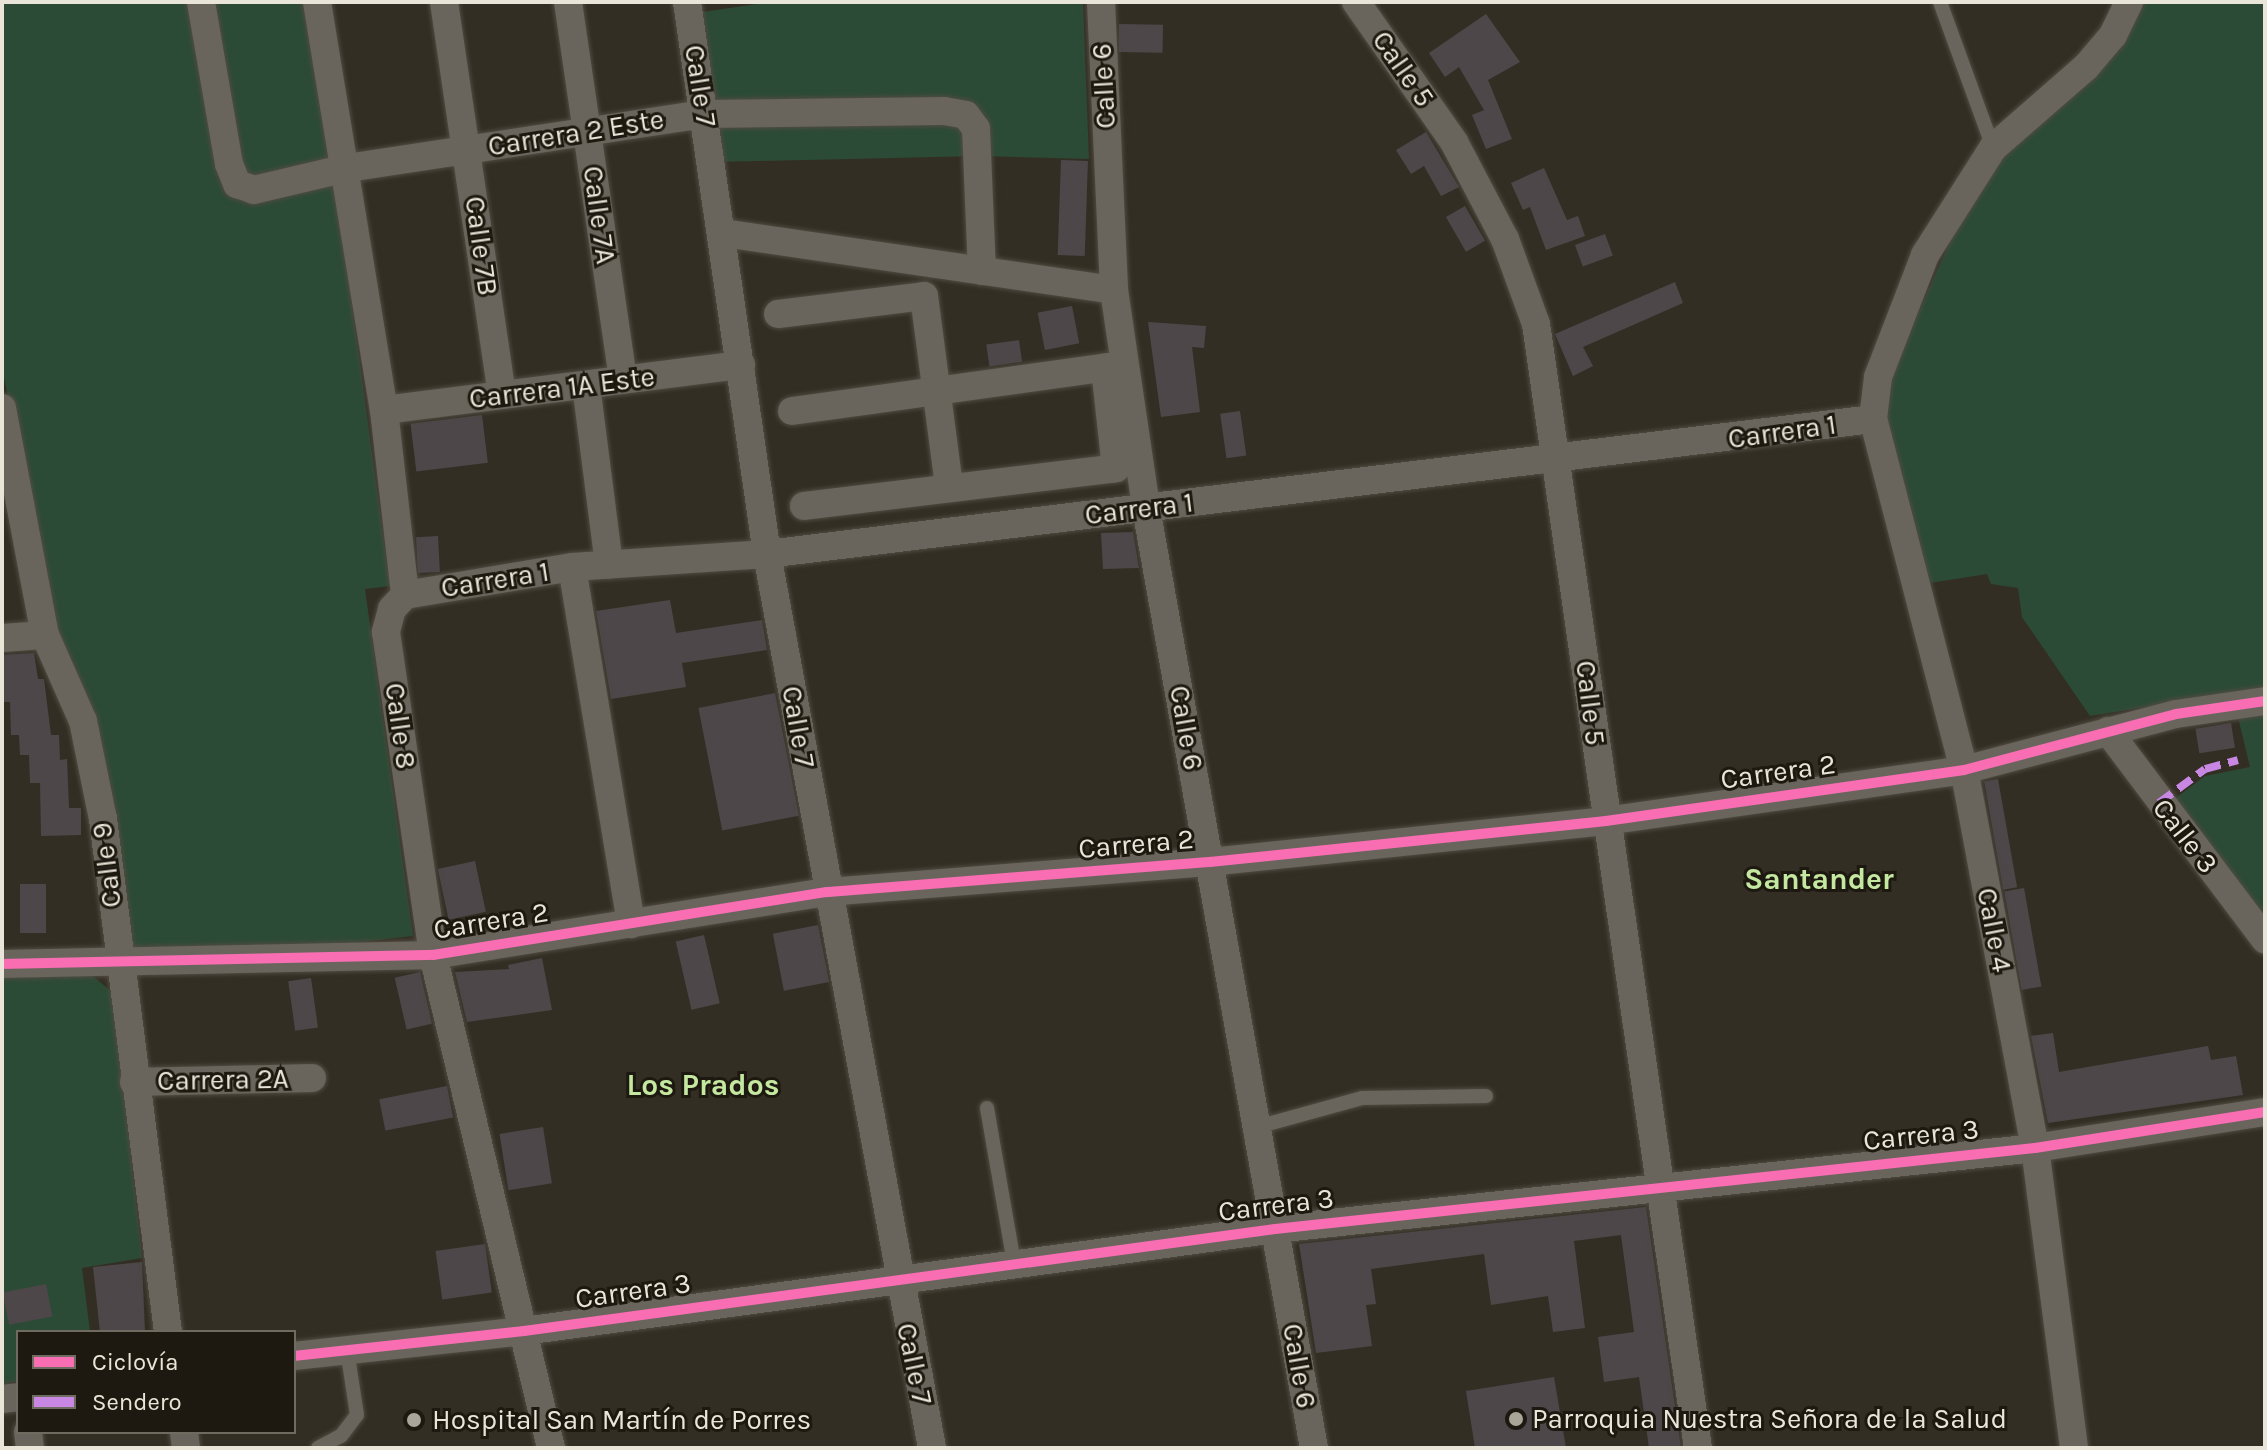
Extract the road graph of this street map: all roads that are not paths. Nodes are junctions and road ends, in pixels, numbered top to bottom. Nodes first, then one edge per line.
1 (317, 2) edge
2 (444, 2) edge
3 (568, 2) edge
4 (687, 2) edge
5 (1101, 2) edge
6 (1356, 2) edge
7 (1940, 2) edge
8 (2129, 2) edge
9 (206, 3) edge
10 (704, 114) junction
11 (587, 131) junction
12 (1993, 148) junction
13 (467, 150) junction
14 (347, 168) junction
15 (723, 233) junction
16 (982, 271) junction
17 (1114, 290) junction
18 (778, 314) dead end
19 (741, 365) junction
20 (1115, 366) junction
21 (623, 380) junction
22 (586, 385) junction
23 (938, 391) junction
24 (502, 395) junction
25 (2, 408) edge
26 (384, 410) junction
27 (792, 411) dead end
28 (1873, 419) junction
29 (1559, 461) junction
30 (949, 486) junction
31 (804, 506) dead end
32 (1146, 508) junction
33 (767, 554) junction
34 (609, 565) junction
35 (572, 567) junction
36 (405, 595) junction
37 (45, 635) junction
38 (2, 638) edge
39 (2265, 701) edge
40 (2108, 731) junction
41 (1964, 770) junction
42 (1606, 821) junction
43 (1210, 862) junction
44 (827, 892) junction
45 (631, 924) junction
46 (2265, 939) edge
47 (433, 955) junction
48 (2, 964) edge
49 (119, 965) junction
50 (312, 1078) dead end
51 (134, 1082) junction
52 (1486, 1096) dead end
53 (987, 1108) dead end
54 (2265, 1112) edge
55 (1257, 1127) junction
56 (2035, 1148) junction
57 (1661, 1186) junction
58 (1275, 1229) junction
59 (1014, 1263) junction
60 (896, 1277) junction
61 (168, 1330) edge
62 (524, 1331) junction
63 (347, 1350) junction
64 (296, 1356) edge
65 (318, 1448) edge
66 (551, 1448) edge
67 (932, 1448) edge
68 (1314, 1448) edge
69 (1698, 1448) edge
70 (2074, 1448) edge

1 - 14 street
2 - 13 street, Calle 7B
3 - 11 street, Calle 7A
4 - 10 street, Calle 7
5 - 17 street, Calle 6
6 - 29 street, Calle 5
7 - 12 lane
8 - 12 street
9 - 14 street, Carrera 2 Este
10 - 11 street, Carrera 2 Este
10 - 15 street, Calle 7
10 - 16 street, Carrera 2 Este
11 - 13 street, Carrera 2 Este
11 - 21 street, Calle 7A
12 - 28 street
13 - 14 street, Carrera 2 Este
13 - 24 street, Calle 7B
14 - 26 street
15 - 16 street
15 - 19 street, Calle 7
16 - 17 street
17 - 20 street, Calle 6
18 - 23 street
19 - 21 street, Carrera 1A Este
19 - 33 street, Calle 7
20 - 23 street
20 - 30 street
20 - 32 street, Calle 6
21 - 22 street, Carrera 1A Este
22 - 24 street, Carrera 1A Este
22 - 34 street
23 - 27 street
23 - 30 street
24 - 26 street, Carrera 1A Este
25 - 37 street, Calle 9
26 - 36 street
28 - 29 street, Carrera 1
28 - 41 street, Calle 4
29 - 32 street, Carrera 1
29 - 42 street, Calle 5
30 - 31 street
32 - 33 street, Carrera 1
32 - 43 street, Calle 6
33 - 34 street, Carrera 1
33 - 44 street, Calle 7
34 - 35 street, Carrera 1
35 - 36 street, Carrera 1
35 - 45 street
36 - 47 street, Calle 8
37 - 38 street
37 - 49 street, Calle 9
39 - 40 street, Carrera 2
40 - 41 street, Carrera 2
40 - 46 street, Calle 3
41 - 42 street, Carrera 2
41 - 56 street, Calle 4
42 - 43 street, Carrera 2
42 - 57 street, Calle 5
43 - 44 street, Carrera 2
43 - 55 street, Calle 6
44 - 45 street, Carrera 2
44 - 60 street, Calle 7
45 - 47 street, Carrera 2
47 - 49 street, Carrera 2
47 - 62 street, Calle 8
48 - 49 street, Carrera 2
49 - 51 street, Calle 9
50 - 51 street, Carrera 2A
51 - 61 street, Calle 9
52 - 55 lane
53 - 59 lane
54 - 56 street, Carrera 3
55 - 58 street, Calle 6
56 - 57 street, Carrera 3
56 - 70 street, Calle 4
57 - 58 street, Carrera 3
57 - 69 street, Calle 5
58 - 59 street, Carrera 3
58 - 68 street, Calle 6
59 - 60 street, Carrera 3
60 - 62 street, Carrera 3
60 - 67 street, Calle 7
62 - 63 street, Carrera 3
62 - 66 street, Calle 8
63 - 64 street, Carrera 3
63 - 65 lane

